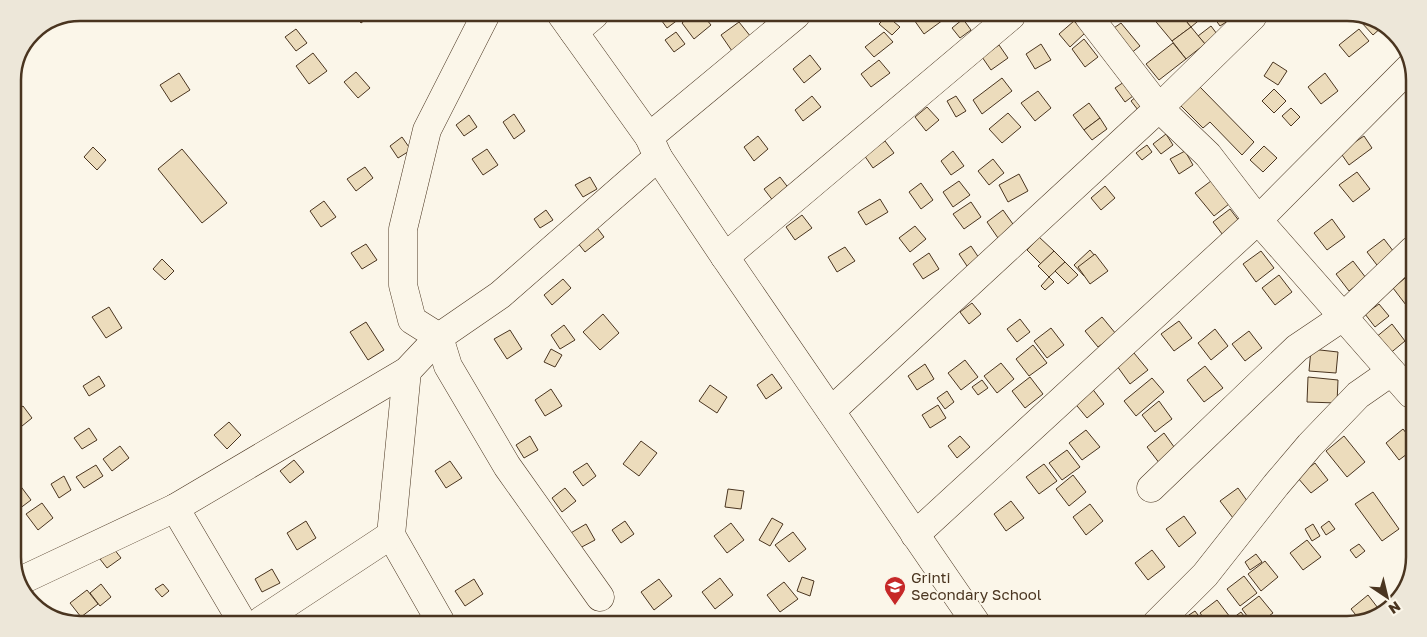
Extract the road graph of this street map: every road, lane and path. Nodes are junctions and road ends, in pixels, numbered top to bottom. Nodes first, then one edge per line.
1 (482, 21) edge
2 (576, 21) edge
3 (791, 21) edge
4 (1005, 21) edge
5 (1092, 21) edge
6 (1248, 21) edge
7 (1405, 72) edge
8 (1159, 108) junction
9 (654, 147) junction
10 (1258, 220) junction
11 (725, 257) junction
12 (1406, 257) edge
13 (1343, 317) junction
14 (439, 337) junction
15 (407, 371) junction
16 (1391, 372) junction
17 (1406, 388) edge
18 (831, 411) junction
19 (1151, 488) dead end
20 (175, 508) junction
21 (391, 535) junction
22 (915, 535) junction
23 (25, 578) edge
24 (600, 597) dead end
25 (239, 616) edge
26 (268, 616) edge
27 (437, 616) edge
28 (971, 616) edge
29 (1164, 616) edge

1 - 14 street
2 - 9 street
3 - 9 street
4 - 11 street
5 - 8 street
6 - 8 street
7 - 10 street
8 - 10 street
8 - 18 street
9 - 11 street
9 - 14 street
10 - 13 street
10 - 22 street
11 - 18 street
12 - 13 street
13 - 16 street
13 - 19 street
14 - 15 street
14 - 24 street
15 - 20 street
15 - 21 street
16 - 17 street
16 - 29 street
18 - 22 street
20 - 23 street
20 - 25 street
21 - 26 street
21 - 27 street
22 - 28 street

